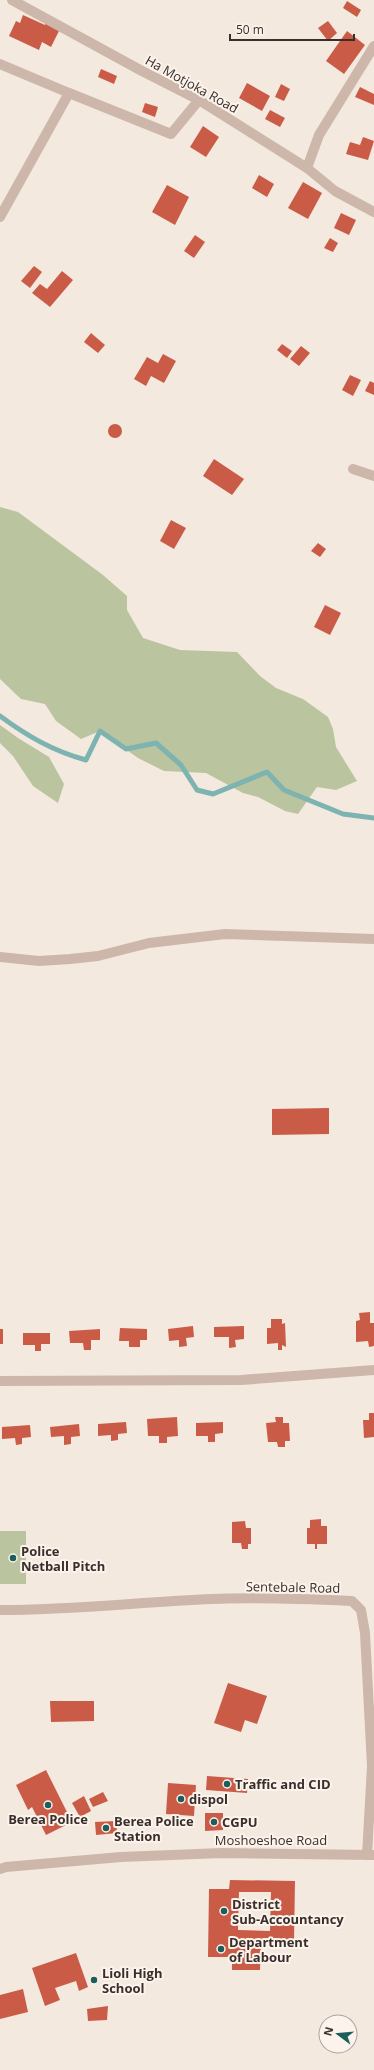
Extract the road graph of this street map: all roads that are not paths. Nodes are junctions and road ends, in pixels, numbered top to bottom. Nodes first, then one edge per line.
1 (12, 0) edge
2 (374, 46) edge
3 (0, 64) edge
4 (69, 93) junction
5 (199, 100) junction
6 (307, 168) junction
7 (374, 212) edge
8 (0, 217) edge
9 (353, 469) dead end
10 (374, 476) edge
11 (374, 939) edge
12 (0, 953) edge
13 (0, 958) edge
14 (11, 958) junction
15 (374, 1370) edge
16 (0, 1381) edge
17 (0, 1610) edge
18 (370, 1855) edge
19 (0, 1858) edge
20 (3, 1868) edge

1 - 5 street, Ha Motjoka Road
2 - 6 street
3 - 4 street
4 - 5 street
4 - 8 street
5 - 6 street, Ha Motjoka Road
6 - 7 street, Ha Motjoka Road
9 - 10 street
11 - 14 street
12 - 14 street
13 - 14 street
15 - 16 street
17 - 18 street, Sentebale Road
18 - 20 street, Moshoeshoe Road
19 - 20 street

